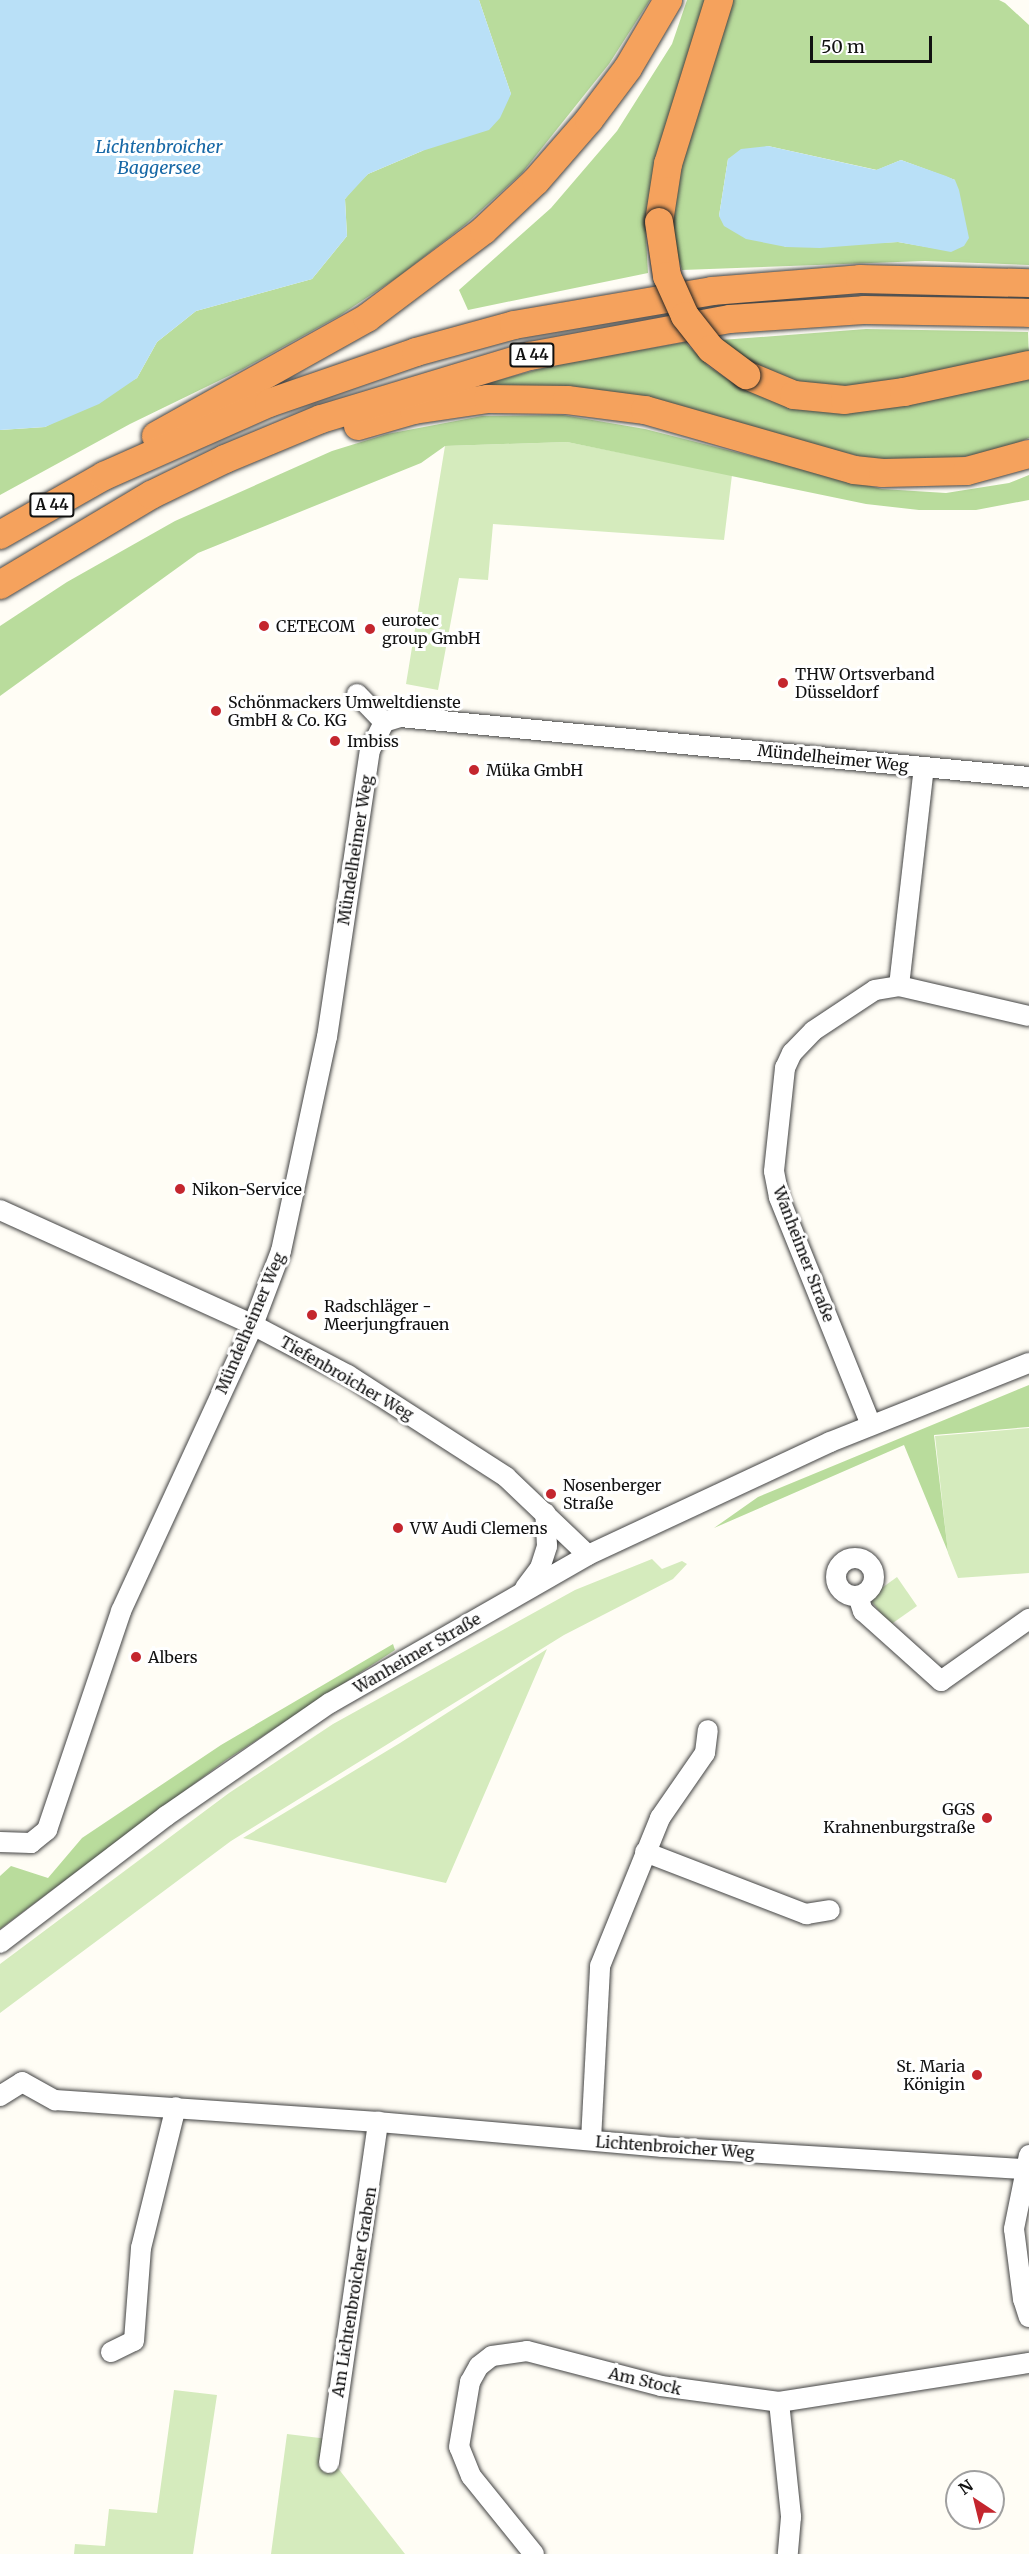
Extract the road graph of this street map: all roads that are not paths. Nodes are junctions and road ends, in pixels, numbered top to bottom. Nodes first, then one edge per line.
1 (668, 0) edge
2 (719, 0) edge
3 (1029, 283) edge
4 (1029, 313) edge
5 (1029, 365) edge
6 (1029, 454) edge
7 (104, 476) junction
8 (0, 535) edge
9 (70, 542) junction
10 (0, 585) edge
11 (357, 694) dead end
12 (384, 722) junction
13 (924, 767) junction
14 (1029, 777) edge
15 (899, 986) junction
16 (1029, 1016) edge
17 (2, 1217) edge
18 (253, 1325) junction
19 (1029, 1363) edge
20 (871, 1425) junction
21 (545, 1514) junction
22 (588, 1555) junction
23 (520, 1594) junction
24 (858, 1596) dead end
25 (1029, 1619) edge
26 (708, 1730) dead end
27 (8, 1844) edge
28 (645, 1852) junction
29 (830, 1910) dead end
30 (0, 1942) edge
31 (0, 2096) edge
32 (176, 2107) junction
33 (378, 2122) junction
34 (591, 2140) junction
35 (1027, 2162) edge
36 (1029, 2317) edge
37 (111, 2352) dead end
38 (1029, 2363) edge
39 (779, 2402) junction
40 (329, 2463) dead end
41 (534, 2554) edge
42 (788, 2554) edge

1 - 7 highway
2 - 5 highway, bridge
3 - 7 highway, A 44
4 - 9 highway, A 44
6 - 9 highway
7 - 8 highway, A 44
9 - 10 highway, A 44
11 - 12 street
12 - 13 street, Mündelheimer Weg
12 - 18 street, Mündelheimer Weg
13 - 14 street, Mündelheimer Weg
13 - 15 street, Mündelheimer Weg
15 - 16 street, Wanheimer Straße
15 - 20 street, Wanheimer Straße
17 - 18 street, Tiefenbroicher Weg
18 - 21 street, Tiefenbroicher Weg
18 - 27 street, Mündelheimer Weg
19 - 20 street, Wanheimer Straße
20 - 22 street, Wanheimer Straße
21 - 22 street, Tiefenbroicher Weg
21 - 23 street
22 - 23 street, Wanheimer Straße
23 - 30 street, Wanheimer Straße
24 - 25 street
26 - 28 street
28 - 29 street
28 - 34 street
31 - 32 street, Lichtenbroicher Weg
32 - 33 street, Lichtenbroicher Weg
32 - 37 street
33 - 34 street, Lichtenbroicher Weg
33 - 40 street, Am Lichtenbroicher Graben
34 - 35 street, Lichtenbroicher Weg
35 - 36 street, Lichtenbroicher Weg
38 - 39 street, Am Stock
39 - 41 street, Am Stock
39 - 42 street

